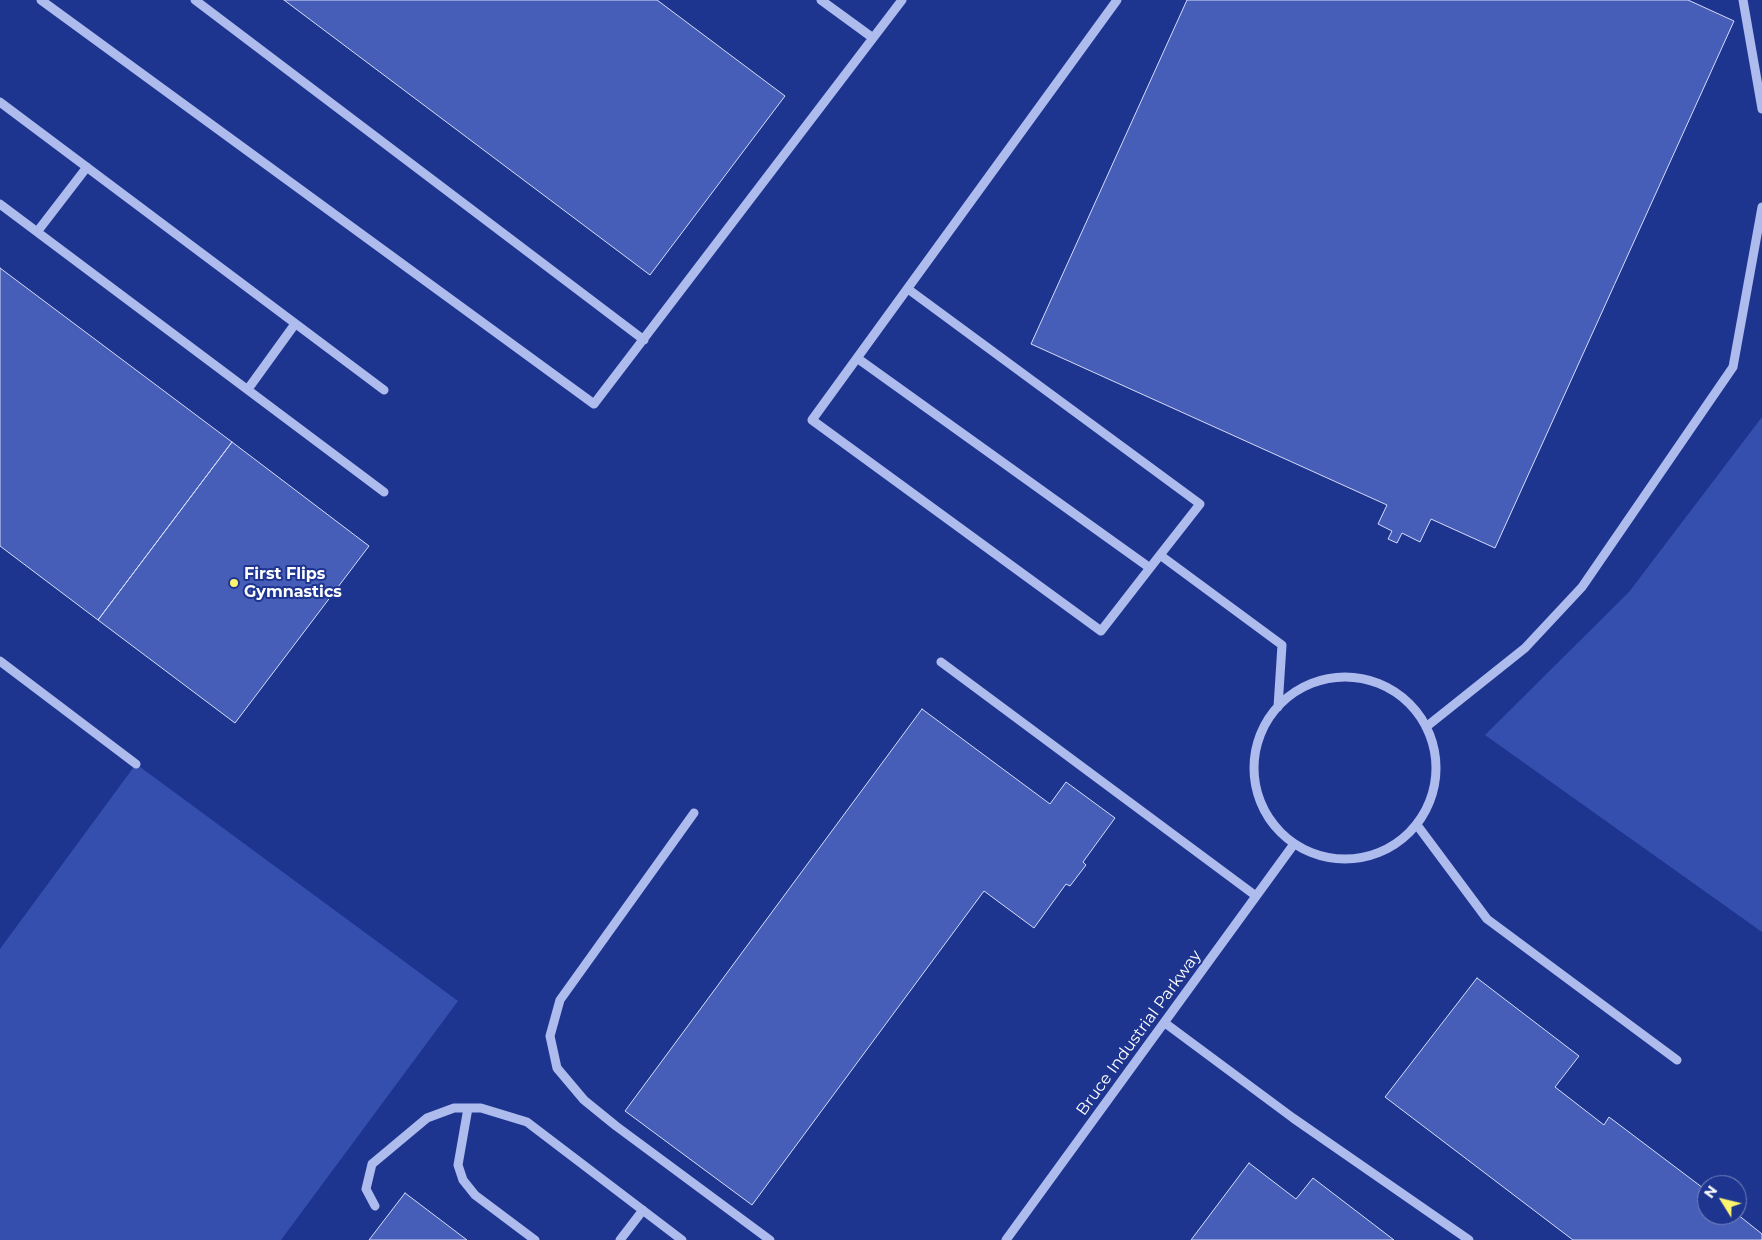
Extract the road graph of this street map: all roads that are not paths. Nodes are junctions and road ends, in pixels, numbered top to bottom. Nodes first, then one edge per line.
1 (41, 0) edge
2 (195, 0) edge
3 (821, 0) edge
4 (902, 0) edge
5 (1117, 0) edge
6 (1743, 0) edge
7 (873, 38) junction
8 (0, 102) edge
9 (1762, 109) edge
10 (87, 167) junction
11 (0, 204) edge
12 (1762, 207) edge
13 (37, 232) junction
14 (908, 289) junction
15 (295, 324) junction
16 (644, 340) junction
17 (857, 358) junction
18 (248, 389) junction
19 (384, 390) dead end
20 (384, 492) dead end
21 (1160, 555) junction
22 (1150, 568) junction
23 (0, 661) edge
24 (941, 662) dead end
25 (1278, 707) junction
26 (1426, 727) junction
27 (136, 764) dead end
28 (694, 813) dead end
29 (1417, 825) junction
30 (1294, 844) junction
31 (1256, 896) junction
32 (1165, 1023) junction
33 (1677, 1060) dead end
34 (468, 1108) junction
35 (375, 1206) dead end
36 (643, 1210) junction
37 (535, 1240) edge
38 (620, 1240) edge
39 (682, 1240) edge
40 (770, 1240) edge
41 (1006, 1240) edge
42 (1470, 1240) edge

1 - 16 street
2 - 16 street
3 - 7 street
4 - 7 street
5 - 14 street
6 - 9 street
7 - 16 street
8 - 10 street
10 - 13 street
10 - 15 street
11 - 13 street
12 - 26 street
13 - 18 street
14 - 17 street
14 - 21 street
15 - 18 street
15 - 19 street
17 - 22 street
17 - 22 street
18 - 20 street
21 - 22 street
21 - 25 street
23 - 27 street
24 - 31 street
25 - 26 street
25 - 30 street
26 - 29 street
28 - 40 street
29 - 30 street
29 - 33 street
30 - 31 street, Bruce Industrial Parkway
31 - 32 street, Bruce Industrial Parkway
32 - 41 street, Bruce Industrial Parkway
32 - 42 street
34 - 35 street
34 - 36 street
34 - 37 street
36 - 38 street
36 - 39 street

